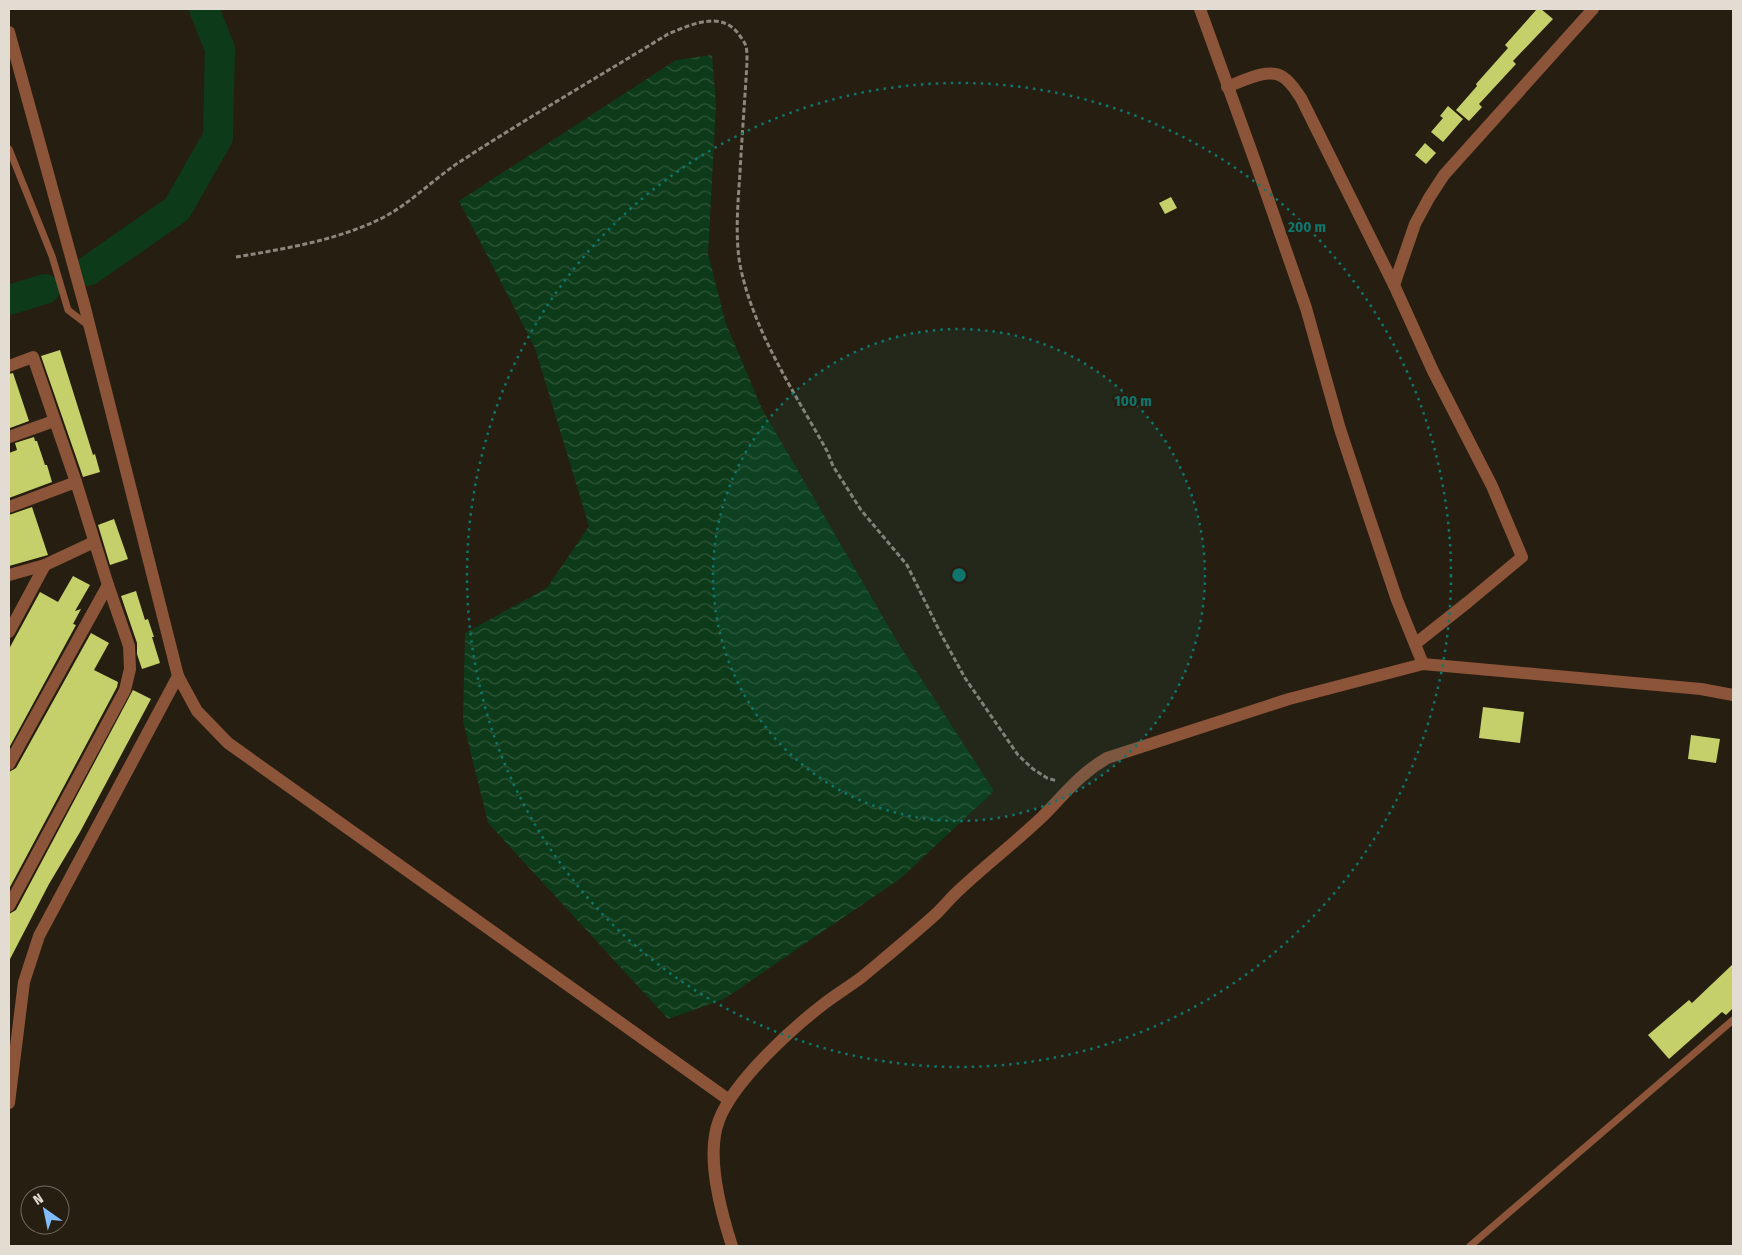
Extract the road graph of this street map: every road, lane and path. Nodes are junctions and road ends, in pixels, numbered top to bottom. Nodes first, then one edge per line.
1 (1200, 9) edge
2 (1593, 9) edge
3 (9, 32) edge
4 (1228, 87) junction
5 (9, 149) edge
6 (236, 257) dead end
7 (1394, 285) junction
8 (89, 326) junction
9 (9, 366) edge
10 (54, 421) junction
11 (9, 437) edge
12 (76, 482) junction
13 (9, 507) edge
14 (94, 542) junction
15 (45, 565) junction
16 (9, 576) edge
17 (108, 586) junction
18 (9, 632) edge
19 (1415, 644) junction
20 (1423, 664) junction
21 (178, 676) junction
22 (1733, 695) edge
23 (9, 764) edge
24 (1075, 781) junction
25 (9, 906) edge
26 (1733, 1020) edge
27 (729, 1100) junction
28 (9, 1103) edge
29 (732, 1246) edge
30 (1470, 1246) edge

1 - 4 street
2 - 7 street
3 - 8 street
4 - 7 street
4 - 19 street
5 - 8 lane
6 - 24 path
7 - 19 street
8 - 21 street
9 - 10 street
10 - 11 street
10 - 12 street
12 - 13 street
12 - 14 street
14 - 15 street
14 - 17 street
15 - 16 street
15 - 18 street
17 - 23 street
17 - 25 street
19 - 20 street
20 - 22 street
20 - 24 street
21 - 27 street
21 - 28 street
24 - 27 street
26 - 30 lane
27 - 29 street

